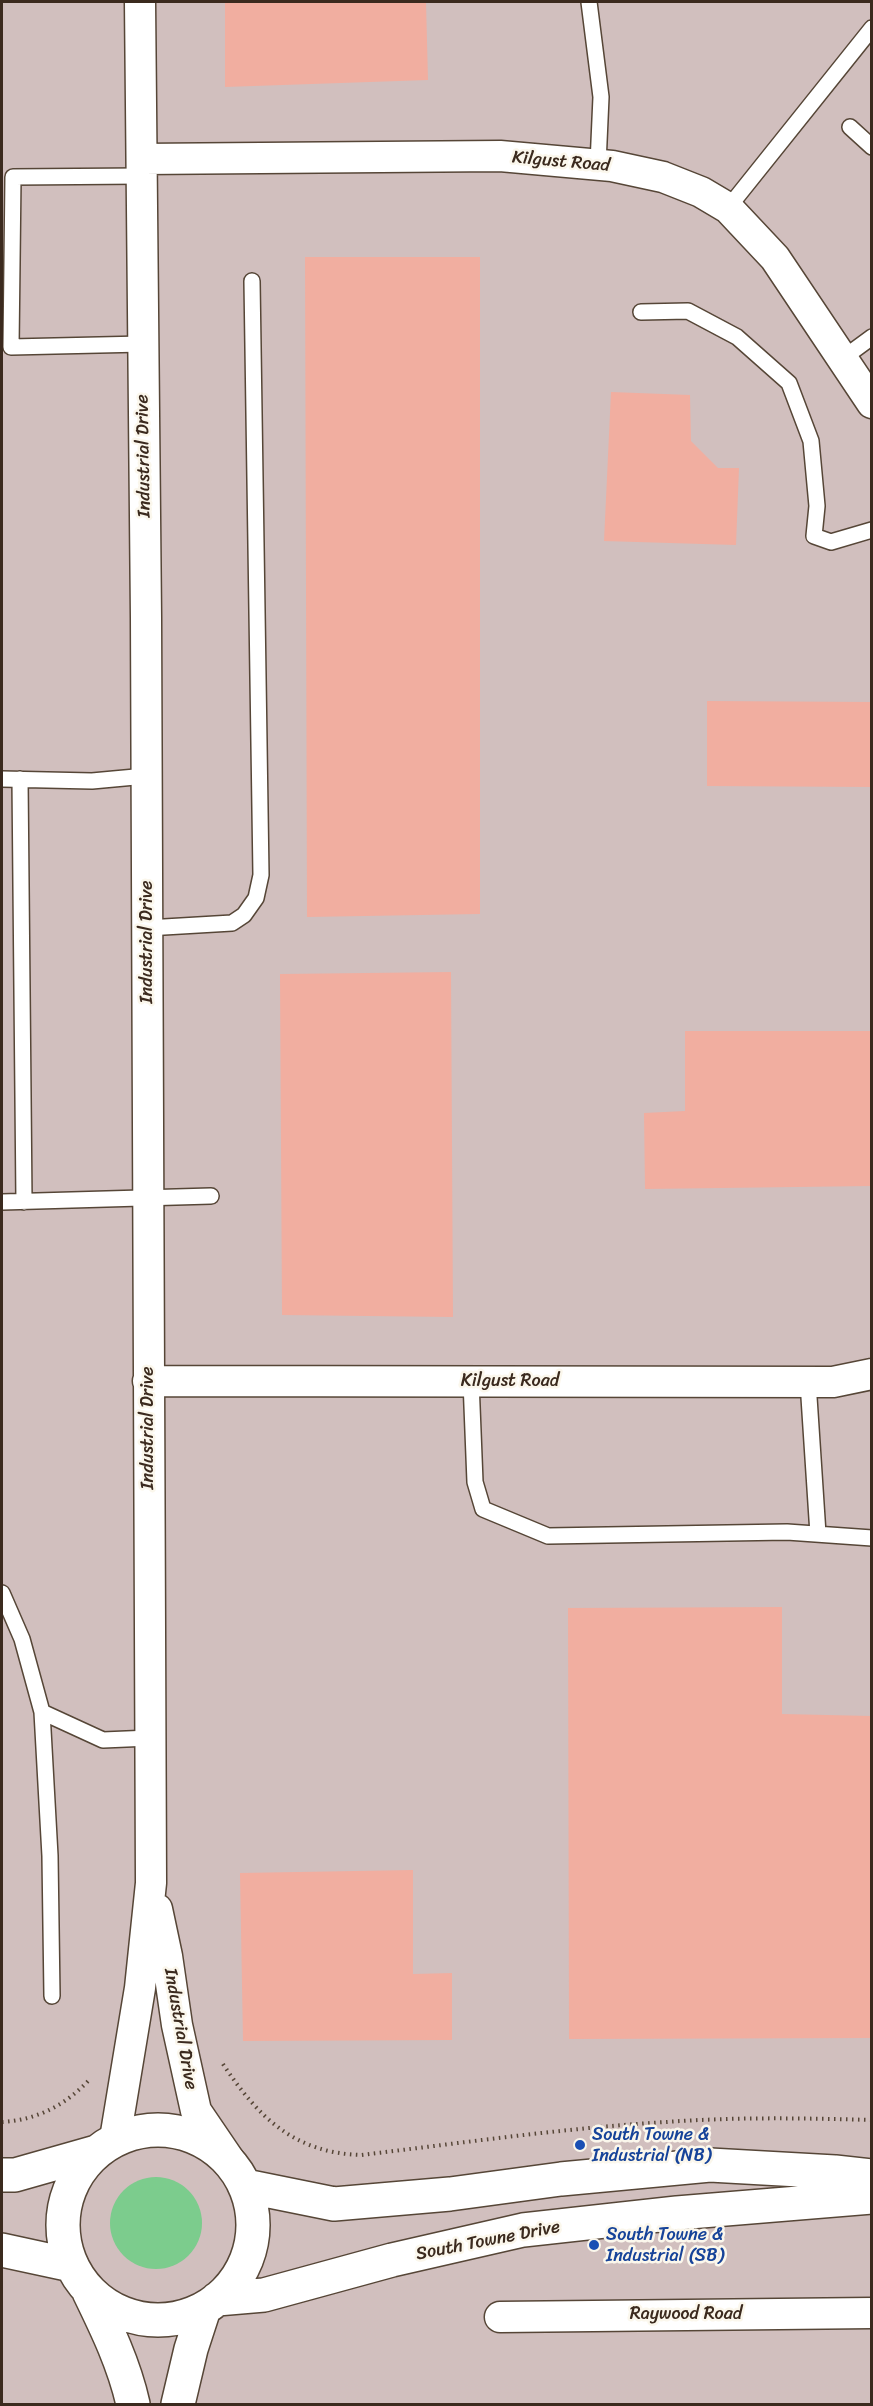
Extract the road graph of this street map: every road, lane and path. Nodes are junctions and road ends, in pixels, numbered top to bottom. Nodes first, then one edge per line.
1 (140, 2) edge
2 (589, 2) edge
3 (872, 28) edge
4 (850, 128) dead end
5 (872, 147) edge
6 (598, 164) junction
7 (142, 168) junction
8 (728, 208) junction
9 (252, 281) dead end
10 (641, 312) dead end
11 (872, 337) edge
12 (143, 344) junction
13 (842, 359) junction
14 (872, 403) edge
15 (872, 530) edge
16 (147, 776) junction
17 (2, 779) edge
18 (20, 779) junction
19 (147, 928) junction
20 (210, 1196) dead end
21 (147, 1197) junction
22 (2, 1202) edge
23 (24, 1202) junction
24 (872, 1374) edge
25 (148, 1381) junction
26 (471, 1381) junction
27 (808, 1382) junction
28 (818, 1534) junction
29 (872, 1538) edge
30 (2, 1593) edge
31 (42, 1712) junction
32 (150, 1738) junction
33 (151, 1883) junction
34 (52, 1996) dead end
35 (220, 2059) dead end
36 (93, 2071) dead end
37 (872, 2120) edge
38 (2, 2122) edge
39 (105, 2145) junction
40 (2, 2175) edge
41 (238, 2175) junction
42 (872, 2176) edge
43 (872, 2197) edge
44 (2, 2250) edge
45 (80, 2278) junction
46 (210, 2304) junction
47 (872, 2313) edge
48 (500, 2317) dead end
49 (133, 2404) edge
50 (178, 2404) edge

1 - 7 street, Industrial Drive
2 - 6 lane
3 - 8 lane
4 - 5 lane
6 - 7 street, Kilgust Road
6 - 8 street, Kilgust Road
7 - 12 street, Industrial Drive
7 - 12 lane
8 - 13 street, Kilgust Road
9 - 19 lane
10 - 15 lane
11 - 13 lane
12 - 16 street, Industrial Drive
13 - 14 street, Kilgust Road
16 - 18 lane
16 - 19 street, Industrial Drive
17 - 18 lane
18 - 23 lane
19 - 21 street, Industrial Drive
20 - 21 lane
21 - 23 lane
21 - 25 street, Industrial Drive
22 - 23 lane
24 - 27 street, Kilgust Road
25 - 26 street, Kilgust Road
25 - 32 street, Industrial Drive
26 - 27 street, Kilgust Road
26 - 28 lane
27 - 28 lane
28 - 29 lane
30 - 31 lane
31 - 32 lane
31 - 34 lane
32 - 33 street, Industrial Drive
33 - 39 street, Industrial Drive
33 - 41 street, Industrial Drive
35 - 37 path
36 - 38 path
39 - 40 street
39 - 41 street
39 - 45 street
41 - 42 street
41 - 46 street
43 - 46 street, South Towne Drive
44 - 45 street
45 - 46 street
45 - 49 street
46 - 50 street
47 - 48 street, Raywood Road

